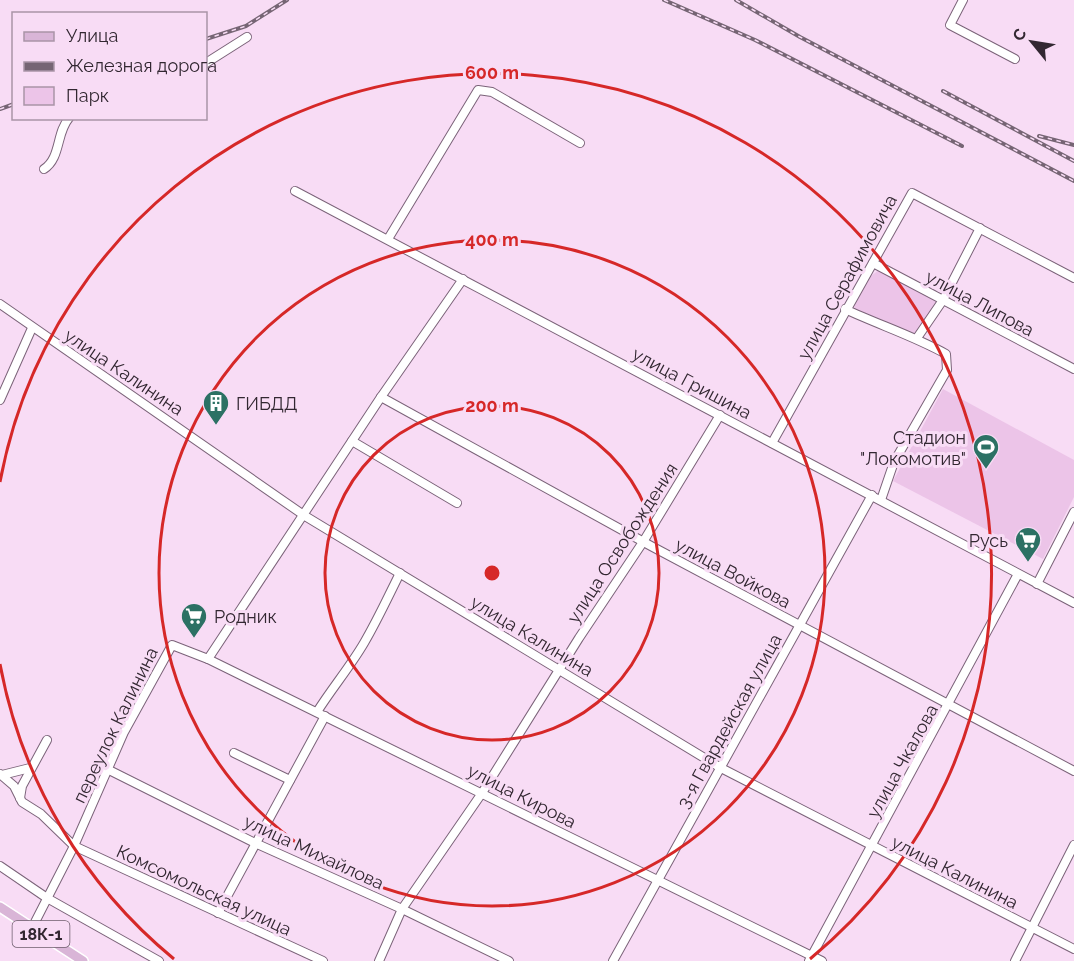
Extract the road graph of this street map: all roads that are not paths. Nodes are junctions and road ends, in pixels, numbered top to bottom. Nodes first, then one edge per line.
1 (963, 0) edge
2 (247, 37) dead end
3 (1015, 59) dead end
4 (207, 62) edge
5 (68, 120) edge
6 (580, 143) dead end
7 (44, 169) dead end
8 (295, 191) dead end
9 (980, 228) junction
10 (388, 239) junction
11 (873, 263) junction
12 (1074, 278) edge
13 (463, 279) junction
14 (943, 300) junction
15 (0, 304) edge
16 (845, 309) junction
17 (32, 328) junction
18 (917, 338) junction
19 (1074, 369) edge
20 (381, 397) junction
21 (0, 400) edge
22 (720, 415) junction
23 (352, 441) junction
24 (772, 442) junction
25 (872, 495) junction
26 (881, 500) junction
27 (457, 503) dead end
28 (1074, 512) edge
29 (305, 516) junction
30 (644, 542) junction
31 (400, 573) junction
32 (1018, 574) junction
33 (1037, 584) junction
34 (1074, 603) edge
35 (799, 626) junction
36 (208, 659) junction
37 (561, 670) junction
38 (949, 706) junction
39 (317, 712) junction
40 (326, 716) junction
41 (46, 740) dead end
42 (234, 753) dead end
43 (30, 768) junction
44 (720, 768) junction
45 (107, 769) junction
46 (1074, 771) edge
47 (1, 774) edge
48 (290, 780) junction
49 (482, 793) junction
50 (20, 798) junction
51 (255, 843) junction
52 (1074, 844) edge
53 (74, 846) junction
54 (872, 847) junction
55 (0, 866) edge
56 (657, 881) junction
57 (47, 898) junction
58 (0, 907) edge
59 (402, 909) junction
60 (218, 913) junction
61 (32, 928) junction
62 (1031, 928) junction
63 (1074, 949) edge
64 (811, 959) edge
65 (83, 961) edge
66 (159, 961) edge
67 (323, 961) edge
68 (379, 961) edge
69 (508, 961) edge
70 (613, 961) edge
71 (822, 961) edge
72 (1015, 961) edge

1 - 3 street
2 - 4 street
5 - 7 street
6 - 10 street
8 - 10 street, улица Гришина
9 - 11 street, улица Серафимовича
9 - 12 street, улица Серафимовича
9 - 14 street
10 - 13 street, улица Гришина
11 - 14 street, улица Липова
11 - 16 street, улица Серафимовича
13 - 20 street
13 - 22 street, улица Гришина
14 - 18 street
14 - 19 street, улица Липова
15 - 17 street, улица Калинина
16 - 18 street
16 - 24 street, улица Серафимовича
17 - 21 street
17 - 29 street, улица Калинина
18 - 26 street
20 - 23 street
20 - 30 street, улица Войкова
22 - 24 street, улица Гришина
22 - 30 street, улица Освобождения
23 - 27 street
23 - 29 street
24 - 25 street, улица Гришина
25 - 26 street, улица Гришина
25 - 35 street, 3-я Гвардейская улица
26 - 32 street, улица Гришина
28 - 33 street
29 - 31 street, улица Калинина
29 - 36 street
30 - 35 street, улица Войкова
30 - 37 street, улица Освобождения
31 - 37 street, улица Калинина
31 - 39 street
32 - 33 street, улица Гришина
32 - 38 street, улица Чкалова
33 - 34 street, улица Гришина
35 - 38 street, улица Войкова
35 - 44 street, 3-я Гвардейская улица
36 - 39 street, улица Кирова
36 - 45 street, переулок Калинина
37 - 44 street, улица Калинина
37 - 49 street, улица Освобождения
38 - 46 street, улица Войкова
38 - 54 street, улица Чкалова
39 - 40 street, улица Кирова
40 - 48 street
40 - 49 street, улица Кирова
41 - 43 street
42 - 48 street
43 - 47 street
43 - 50 street
44 - 54 street, улица Калинина
44 - 56 street, 3-я Гвардейская улица
45 - 51 street, улица Михайлова
45 - 53 street, переулок Калинина
47 - 50 street, Комсомольская улица
48 - 51 street
49 - 56 street, улица Кирова
49 - 59 street, улица Освобождения
50 - 53 street, Комсомольская улица
51 - 59 street, улица Михайлова
51 - 60 street
52 - 62 street
53 - 57 street, переулок Калинина
53 - 60 street, Комсомольская улица
54 - 62 street, улица Калинина
54 - 64 street, улица Чкалова
55 - 57 street
56 - 64 street, улица Кирова
56 - 70 street, 3-я Гвардейская улица
57 - 61 street, переулок Калинина
57 - 66 street
58 - 61 main road, 18К-1
59 - 68 street, улица Освобождения
59 - 69 street, улица Михайлова
60 - 67 street, Комсомольская улица
61 - 65 main road, 18К-1
62 - 63 street, улица Калинина
62 - 72 street
64 - 71 street, улица Кирова

